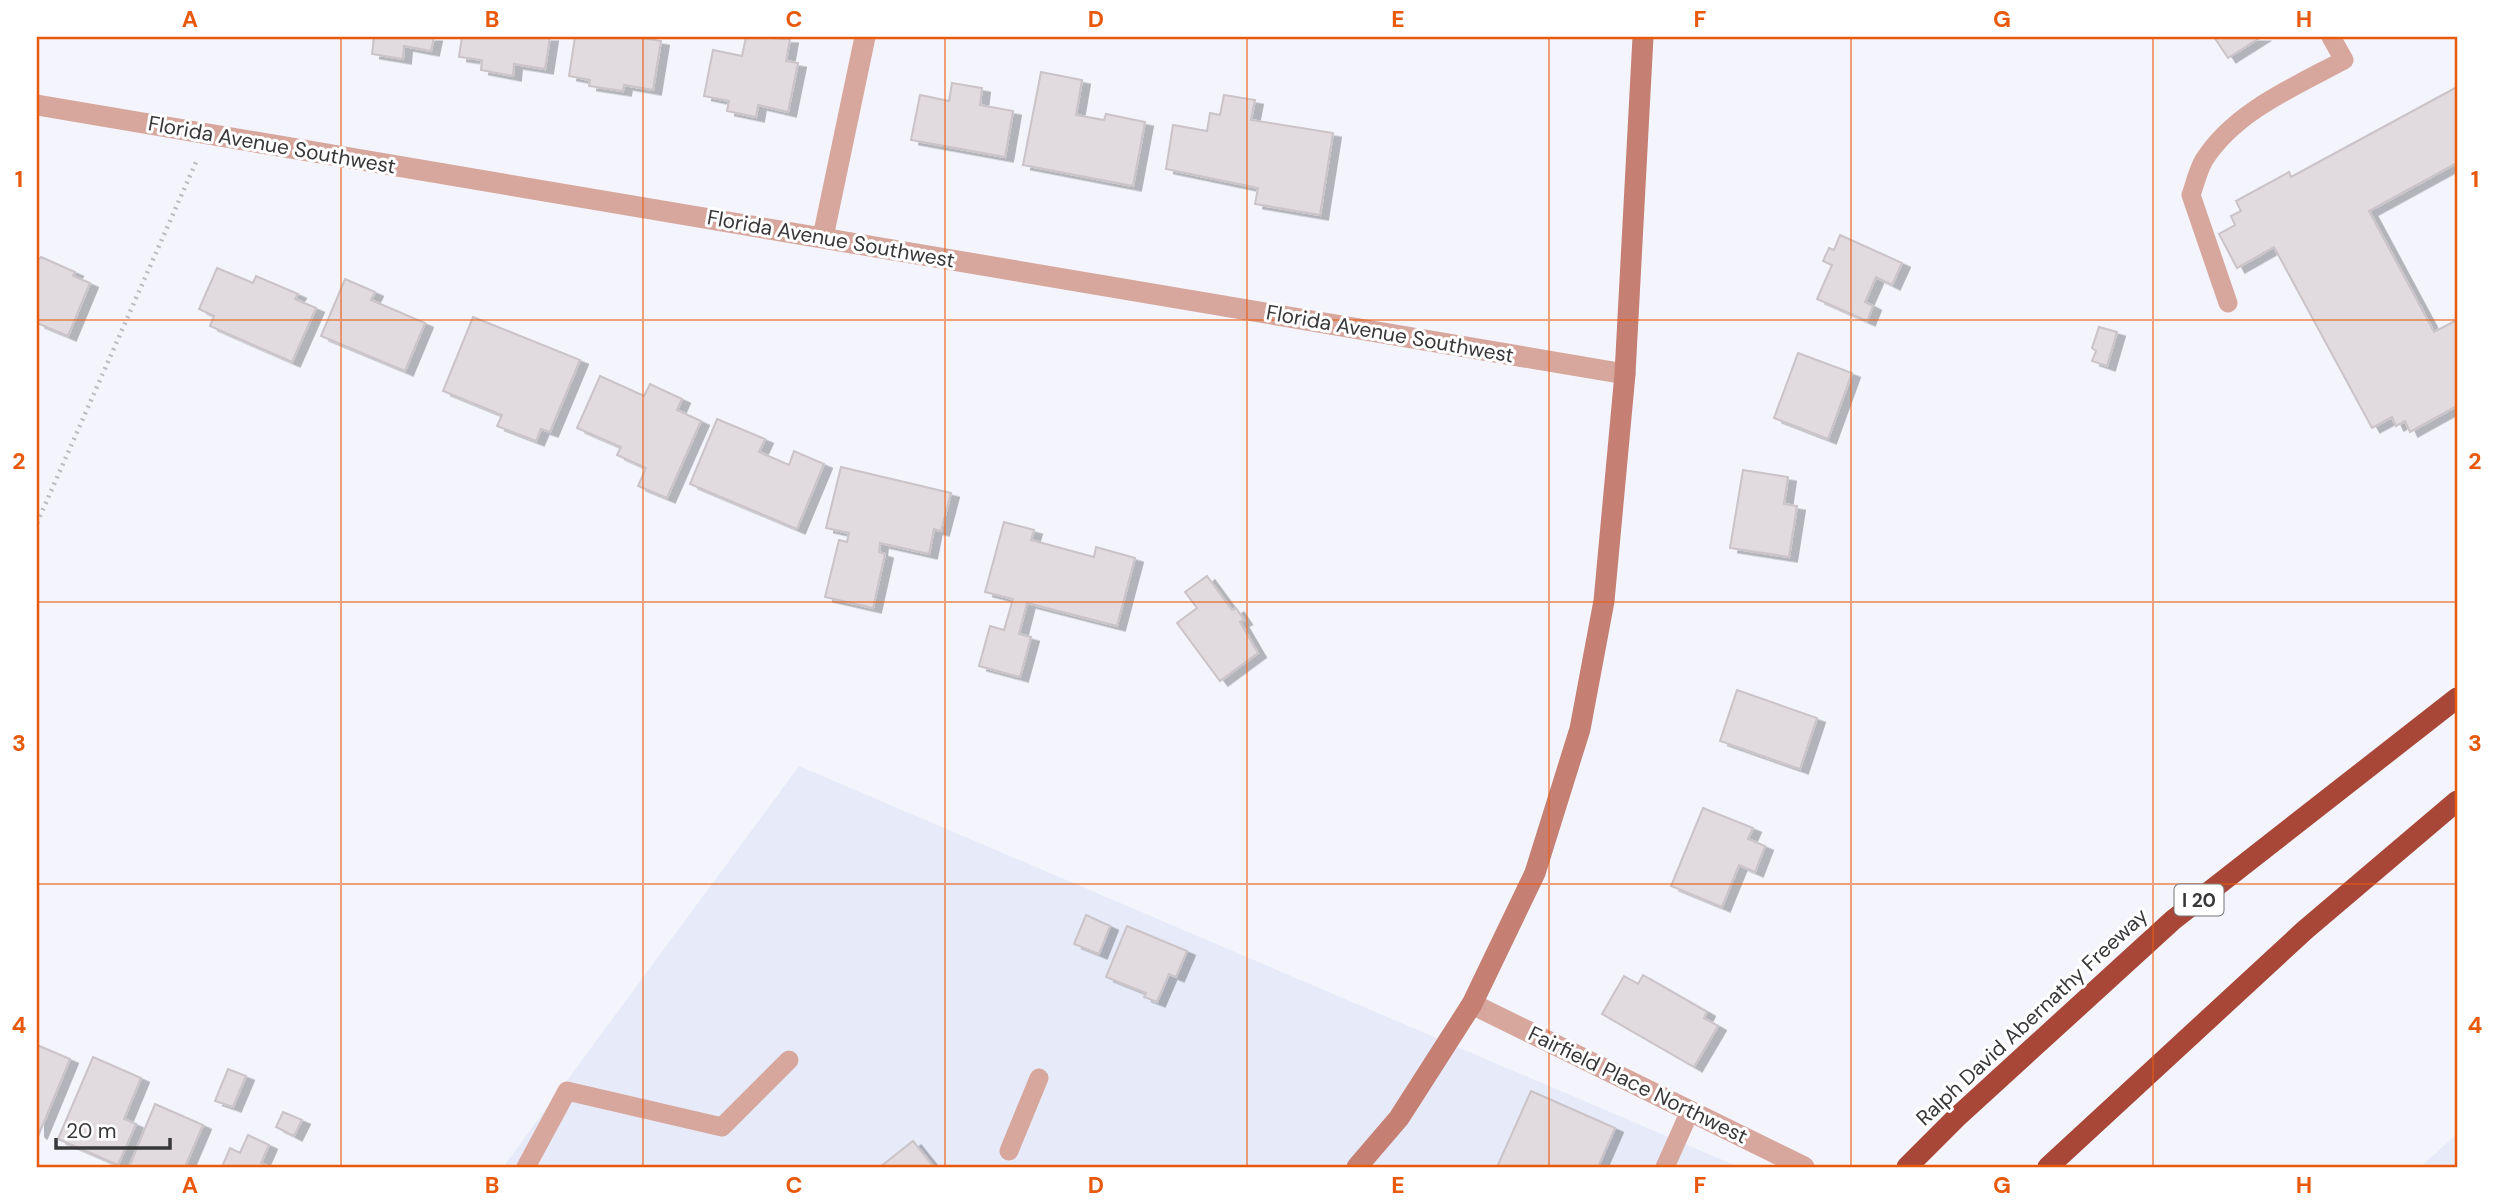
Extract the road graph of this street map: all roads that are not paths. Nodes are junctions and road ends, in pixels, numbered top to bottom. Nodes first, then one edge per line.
1 (866, 37) edge
2 (1643, 37) edge
3 (2331, 37) edge
4 (37, 105) edge
5 (823, 237) junction
6 (2228, 303) dead end
7 (1625, 373) junction
8 (2457, 698) edge
9 (2457, 800) edge
10 (1472, 1004) junction
11 (789, 1060) dead end
12 (1040, 1078) dead end
13 (1690, 1111) junction
14 (1009, 1151) dead end
15 (2051, 1164) edge
16 (526, 1167) edge
17 (1357, 1167) edge
18 (1665, 1167) edge
19 (1804, 1167) edge
20 (1907, 1167) edge

1 - 5 street
2 - 7 main road
3 - 6 lane
4 - 5 street, Florida Avenue Southwest
5 - 7 street, Florida Avenue Southwest
7 - 10 main road
8 - 20 highway, Ralph David Abernathy Freeway / I 20
9 - 15 highway
10 - 13 street, Fairfield Place Northwest
10 - 17 main road
11 - 16 lane
12 - 14 lane
13 - 18 lane
13 - 19 street, Fairfield Place Northwest

